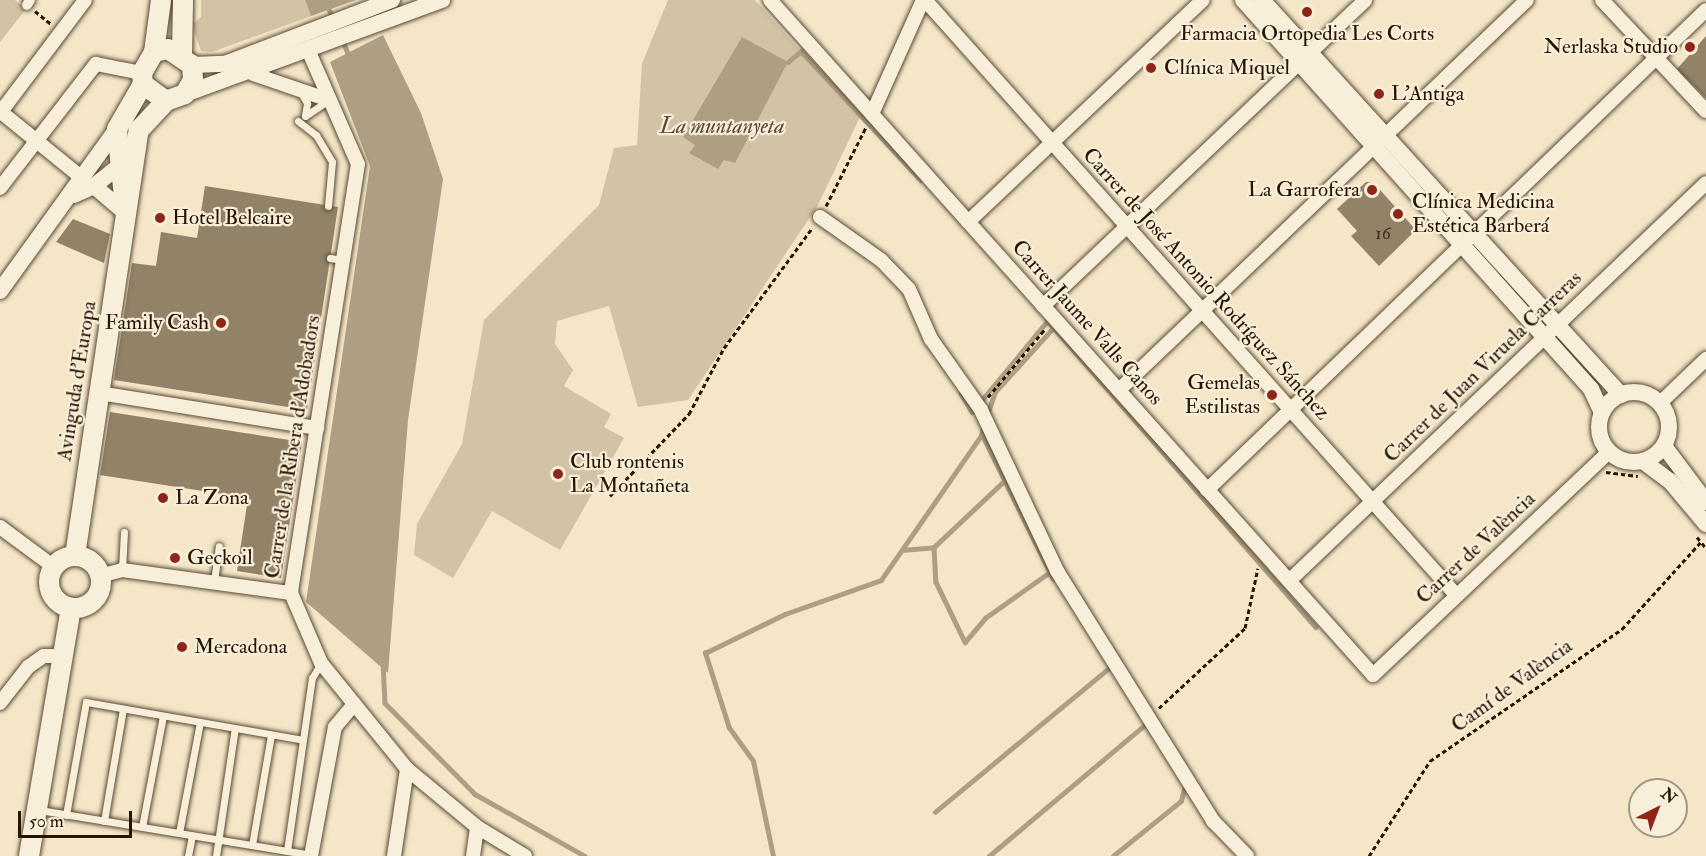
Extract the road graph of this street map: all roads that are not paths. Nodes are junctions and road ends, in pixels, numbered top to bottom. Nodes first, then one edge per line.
1 (85, 0) edge
2 (161, 0) edge
3 (183, 0) edge
4 (442, 0) edge
5 (770, 0) edge
6 (924, 0) edge
7 (1203, 0) edge
8 (1243, 0) edge
9 (1262, 0) edge
10 (1365, 0) edge
11 (1527, 0) edge
12 (1602, 0) edge
13 (384, 2) edge
14 (1706, 10) edge
15 (314, 44) junction
16 (154, 52) junction
17 (1304, 58) junction
18 (1656, 58) junction
19 (187, 59) junction
20 (253, 74) junction
21 (142, 79) junction
22 (297, 86) junction
23 (185, 94) junction
24 (329, 100) junction
25 (166, 101) junction
26 (1706, 111) edge
27 (0, 112) edge
28 (872, 114) junction
29 (298, 121) dead end
30 (117, 129) junction
31 (37, 141) junction
32 (1379, 141) junction
33 (1053, 142) junction
34 (135, 151) junction
35 (118, 170) junction
36 (88, 182) junction
37 (1706, 183) edge
38 (0, 189) edge
39 (328, 206) dead end
40 (127, 214) junction
41 (820, 217) road end
42 (968, 222) junction
43 (1127, 226) junction
44 (1467, 240) junction
45 (0, 291) edge
46 (1043, 306) junction
47 (1202, 310) junction
48 (1550, 332) junction
49 (1706, 359) edge
50 (1119, 390) junction
51 (99, 393) junction
52 (1621, 395) junction
53 (1660, 403) junction
54 (1290, 410) junction
55 (1602, 413) junction
56 (317, 428) junction
57 (1664, 446) junction
58 (1609, 452) junction
59 (1645, 469) junction
60 (1207, 489) junction
61 (1373, 501) junction
62 (1706, 502) edge
63 (1706, 524) edge
64 (5, 531) edge
65 (124, 532) dead end
66 (219, 546) dead end
67 (0, 547) edge
68 (75, 556) junction
69 (54, 567) junction
70 (122, 570) junction
71 (100, 576) junction
72 (214, 581) junction
73 (1289, 581) junction
74 (291, 593) junction
75 (1456, 595) junction
76 (71, 608) junction
77 (63, 656) junction
78 (321, 663) junction
79 (1373, 675) joint
80 (0, 703) edge
81 (354, 704) junction
82 (123, 709) junction
83 (163, 716) junction
84 (200, 722) junction
85 (235, 728) junction
86 (271, 735) junction
87 (303, 740) junction
88 (407, 769) junction
89 (37, 810) junction
90 (66, 815) junction
91 (104, 821) junction
92 (142, 827) junction
93 (477, 827) junction
94 (179, 833) junction
95 (192, 835) junction
96 (218, 840) junction
97 (252, 845) junction
98 (287, 851) junction
99 (29, 856) edge
100 (188, 856) edge
101 (216, 856) edge
102 (311, 856) edge
103 (394, 856) edge
104 (473, 856) edge
105 (525, 856) edge
106 (1246, 856) edge

1 - 27 street
2 - 16 main road
3 - 19 main road
4 - 15 street
5 - 28 street, Carrer Jaume Valls Canos
6 - 28 street
6 - 33 street, Carrer de José Antonio Rodríguez Sánchez
7 - 33 street
8 - 17 street
9 - 17 street
10 - 17 street
11 - 32 street
12 - 18 street
13 - 15 street
14 - 18 street
15 - 19 street
15 - 20 street
15 - 24 street, Carrer de la Ribera d'Adobadors
16 - 19 main road
16 - 21 main road
17 - 32 street
17 - 43 street
18 - 26 street
18 - 44 street
19 - 23 main road
20 - 22 street
20 - 23 street
21 - 25 main road
21 - 30 main road
21 - 31 street
22 - 24 street
22 - 24 lane
23 - 25 main road
24 - 56 street, Carrer de la Ribera d'Adobadors
25 - 34 main road, Avinguda d'Europa
27 - 31 street
28 - 42 street, Carrer Jaume Valls Canos
29 - 39 lane
30 - 35 main road, Avinguda d'Europa
30 - 36 street
31 - 36 street
31 - 38 street
32 - 44 street
32 - 47 street
33 - 42 street
33 - 43 street, Carrer de José Antonio Rodríguez Sánchez
34 - 35 street
34 - 40 main road, Avinguda d'Europa
35 - 36 street
35 - 40 main road, Avinguda d'Europa
36 - 40 street
36 - 45 street
37 - 48 street, Carrer de Juan Viruela Carreras
40 - 51 main road, Avinguda d'Europa
41 - 106 street
42 - 46 street, Carrer Jaume Valls Canos
43 - 46 street
43 - 47 street, Carrer de José Antonio Rodríguez Sánchez
44 - 48 street
44 - 54 street
46 - 50 street, Carrer Jaume Valls Canos
47 - 50 street
47 - 54 street, Carrer de José Antonio Rodríguez Sánchez
48 - 52 street
48 - 55 street
48 - 61 street, Carrer de Juan Viruela Carreras
49 - 53 street
50 - 60 street, Carrer Jaume Valls Canos
51 - 56 street
51 - 68 main road, Avinguda d'Europa
52 - 53 street
52 - 55 street
53 - 57 street
54 - 60 street
54 - 61 street, Carrer de José Antonio Rodríguez Sánchez
55 - 58 street
56 - 74 street, Carrer de la Ribera d'Adobadors
57 - 59 street
57 - 62 street
58 - 59 street
58 - 75 street, Carrer de València
59 - 63 street
60 - 73 street, Carrer Jaume Valls Canos
61 - 73 street, Carrer de Juan Viruela Carreras
61 - 75 street, Carrer de José Antonio Rodríguez Sánchez
64 - 67 street
64 - 69 street
65 - 70 lane
66 - 72 lane
68 - 69 main road
68 - 71 main road
69 - 76 main road
70 - 71 street
70 - 72 street
71 - 76 main road
72 - 74 street
73 - 79 street, Carrer Jaume Valls Canos
74 - 78 street, Carrer de la Ribera d'Adobadors
75 - 79 street, Carrer de València
76 - 77 main road
77 - 80 street
77 - 89 main road
78 - 81 street, Carrer de la Ribera d'Adobadors
78 - 87 lane
81 - 88 street, Carrer de la Ribera d'Adobadors
81 - 102 street
82 - 83 lane
82 - 90 lane
82 - 91 lane
83 - 84 lane
83 - 92 lane
84 - 85 lane
84 - 94 lane
85 - 86 lane
85 - 96 lane
86 - 87 lane
86 - 97 lane
87 - 98 lane
88 - 93 street, Carrer de la Ribera d'Adobadors
88 - 103 street
89 - 90 lane
89 - 99 main road
90 - 91 lane
91 - 92 lane
92 - 94 lane
93 - 104 street
93 - 105 street, Carrer de la Ribera d'Adobadors
94 - 95 lane
95 - 96 lane
95 - 100 lane
96 - 97 lane
96 - 101 lane
97 - 98 lane
98 - 102 lane

